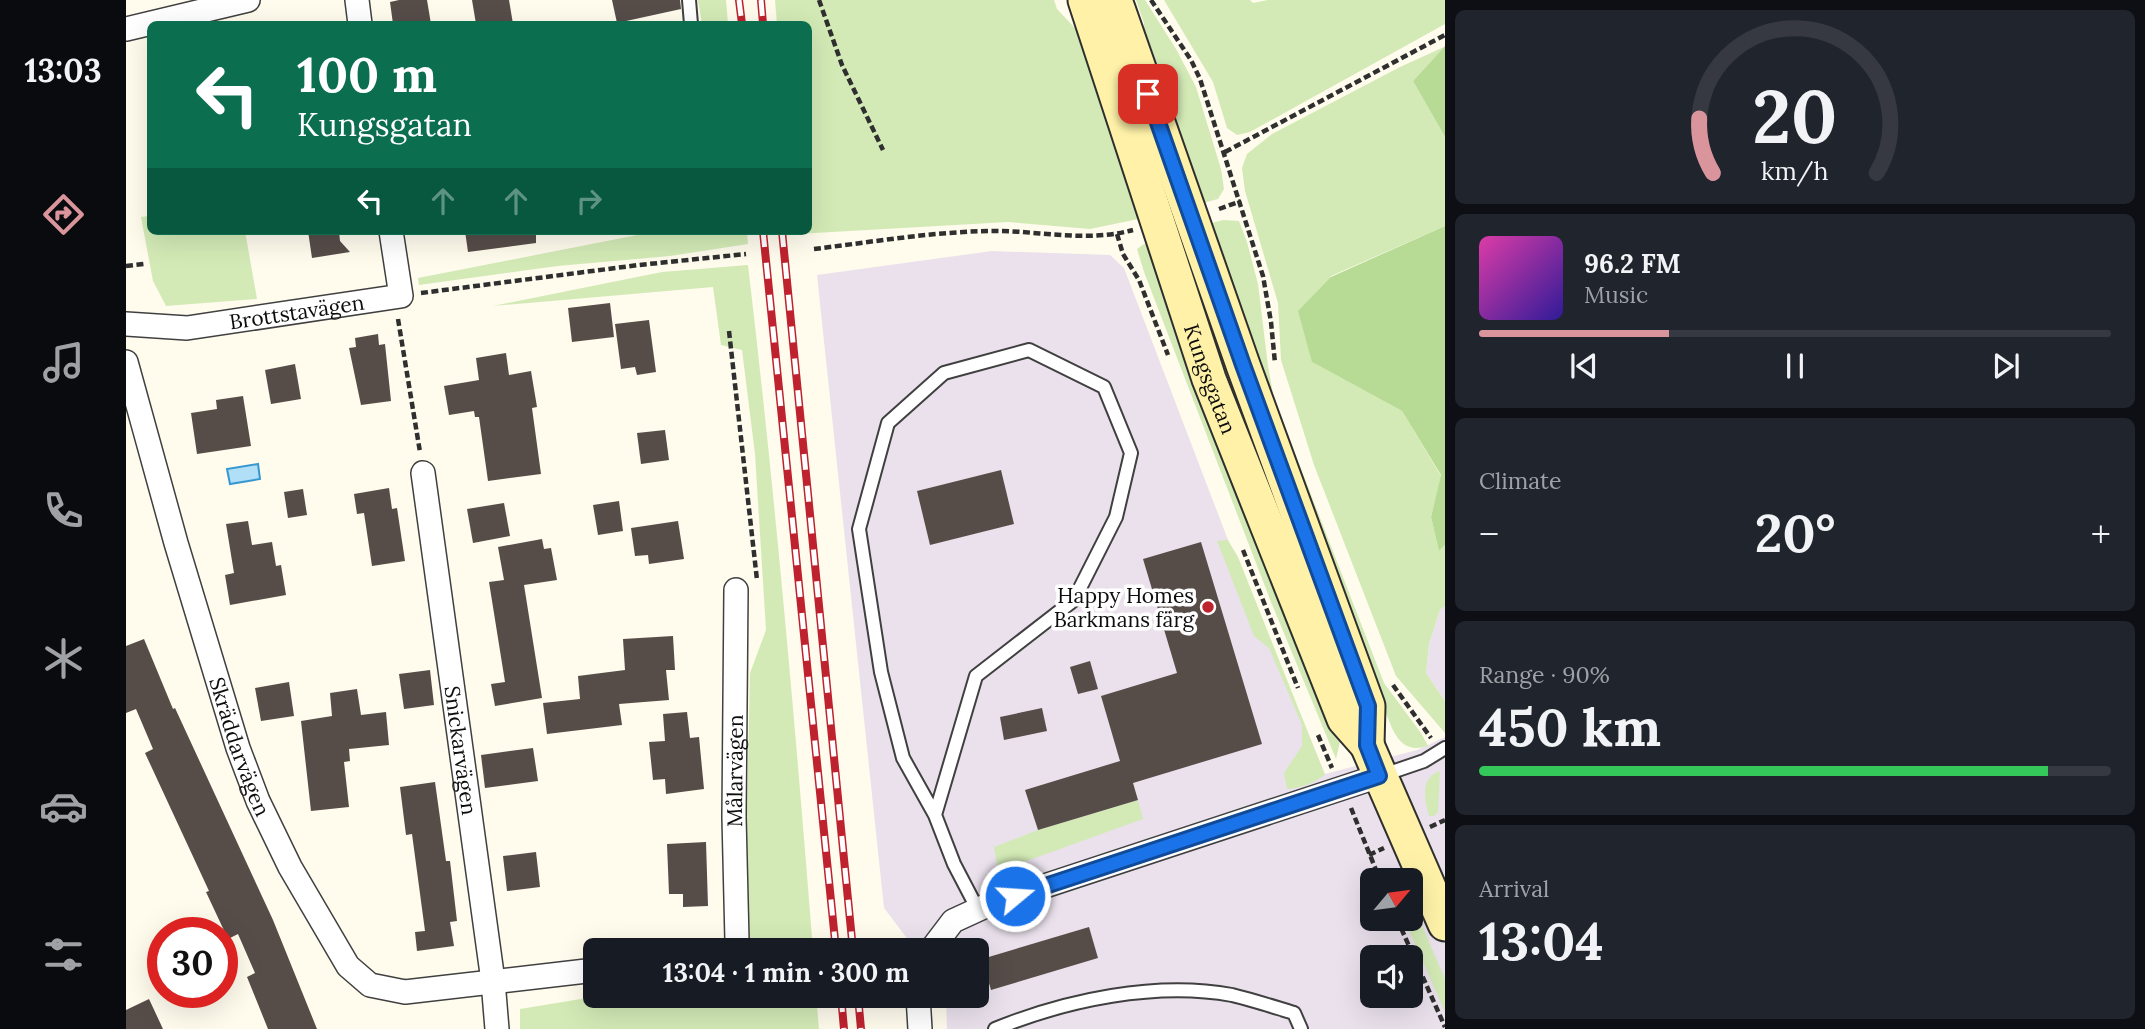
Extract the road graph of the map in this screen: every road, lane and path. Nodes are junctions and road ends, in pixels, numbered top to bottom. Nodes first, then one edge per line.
1 (248, 0) edge
2 (356, 0) edge
3 (689, 0) edge
4 (819, 0) edge
5 (1084, 0) edge
6 (1115, 0) edge
7 (1151, 0) edge
8 (160, 21) edge
9 (360, 21) edge
10 (691, 21) edge
11 (147, 24) edge
12 (126, 29) edge
13 (1445, 35) edge
14 (883, 150) dead end
15 (1225, 152) junction
16 (1241, 201) junction
17 (1189, 212) junction
18 (1156, 223) junction
19 (392, 235) edge
20 (814, 250) dead end
21 (746, 254) dead end
22 (144, 264) dead end
23 (126, 266) edge
24 (401, 296) junction
25 (126, 324) edge
26 (729, 331) dead end
27 (126, 362) edge
28 (1276, 373) dead end
29 (423, 474) joint
30 (746, 589) joint
31 (1389, 679) dead end
32 (1367, 745) junction
33 (1442, 750) edge
34 (1379, 776) junction
35 (935, 815) junction
36 (978, 910) junction
37 (1445, 924) edge
38 (1402, 931) edge
39 (737, 938) edge
40 (940, 938) edge
41 (583, 971) edge
42 (493, 981) junction
43 (919, 1008) edge
44 (1445, 1027) edge
45 (497, 1029) edge
46 (920, 1029) edge
47 (995, 1029) edge
48 (1301, 1029) edge

1 - 8 street
2 - 9 street
3 - 10 lane
4 - 14 path
5 - 18 main road, Kungsgatan
6 - 17 main road, Kungsgatan
7 - 15 path
11 - 12 street
13 - 15 path
15 - 16 path
16 - 17 path
16 - 28 path
17 - 32 main road, Kungsgatan
18 - 20 path
18 - 32 main road, Kungsgatan
19 - 24 street
21 - 24 path
22 - 23 path
24 - 25 street, Brottstavägen
24 - 29 path
26 - 30 path
27 - 42 street, Skräddarvägen
29 - 42 street, Snickarvägen
30 - 39 street, Målarvägen
31 - 33 path
32 - 34 main road, Kungsgatan
33 - 34 lane
34 - 36 street
34 - 37 main road, Kungsgatan
35 - 35 lane
35 - 36 lane
36 - 40 street
38 - 44 path
41 - 42 street
42 - 45 street, Snickarvägen
43 - 46 street
47 - 48 lane

